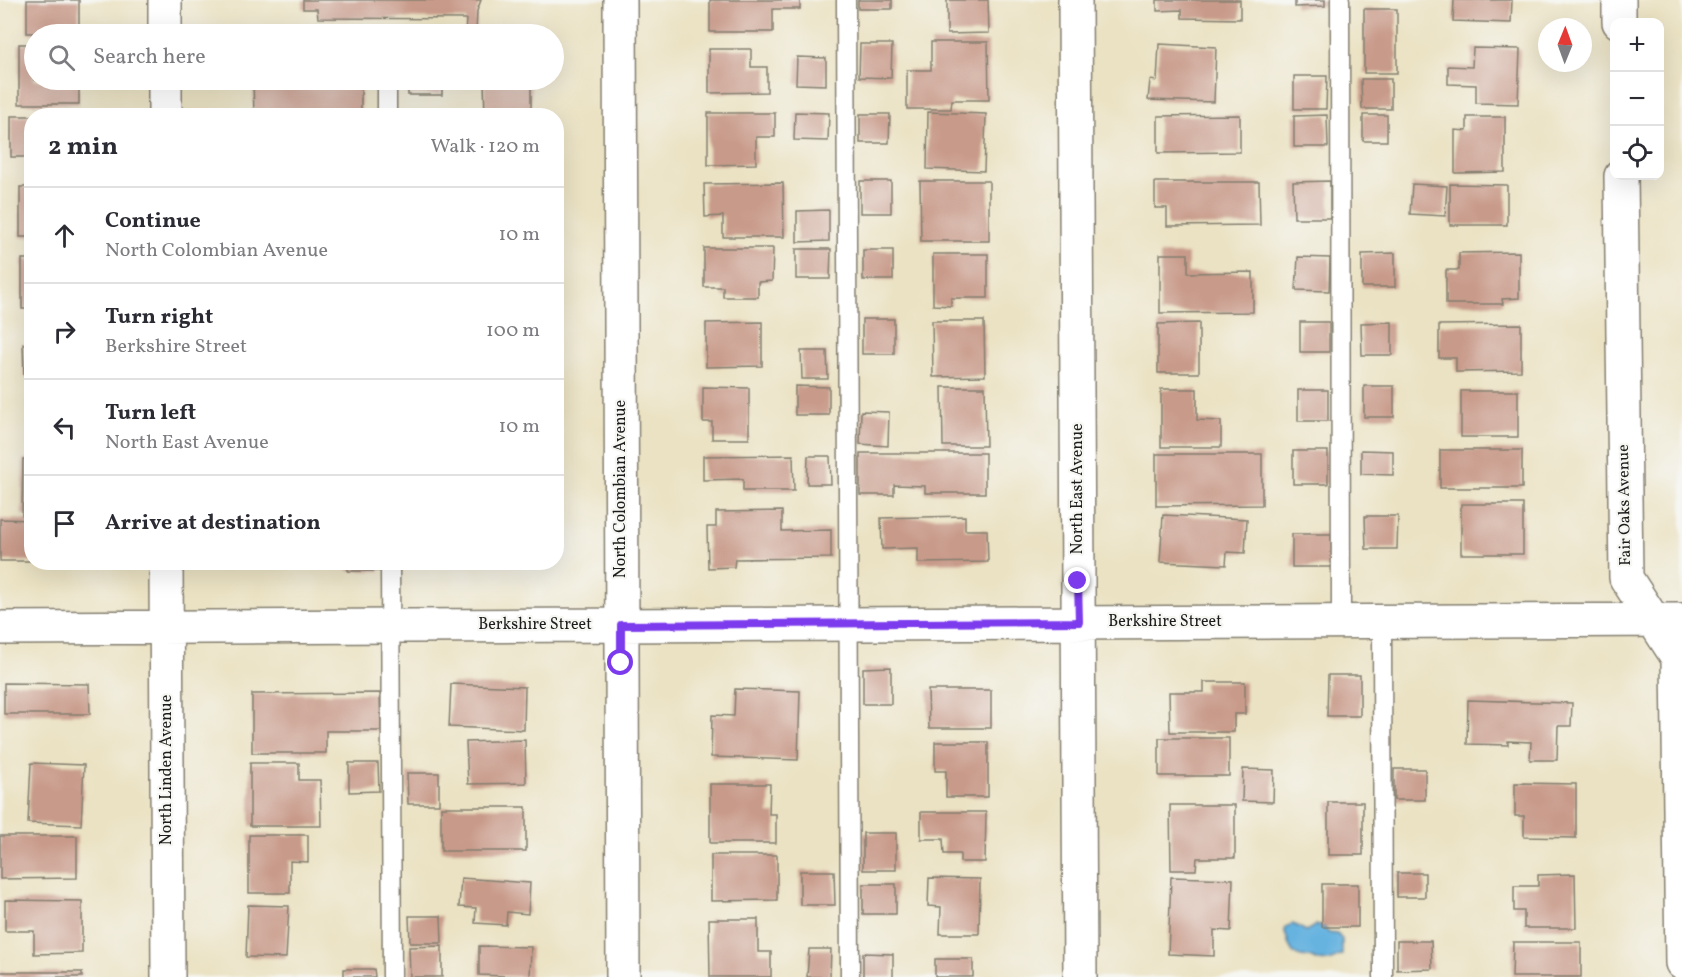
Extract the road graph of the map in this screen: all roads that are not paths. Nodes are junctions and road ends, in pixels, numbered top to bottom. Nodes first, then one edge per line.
1 (165, 0) edge
2 (620, 0) edge
3 (846, 0) edge
4 (1075, 0) edge
5 (1340, 0) edge
6 (1619, 0) edge
7 (1619, 18) edge
8 (165, 24) edge
9 (165, 90) edge
10 (387, 90) edge
11 (165, 108) edge
12 (387, 108) edge
13 (1621, 180) edge
14 (166, 570) edge
15 (390, 570) edge
16 (1667, 620) edge
17 (1382, 621) junction
18 (1079, 622) junction
19 (1341, 622) junction
20 (848, 624) junction
21 (621, 625) junction
22 (390, 626) junction
23 (166, 627) junction
24 (0, 628) edge
25 (1682, 963) edge
26 (168, 977) edge
27 (392, 977) edge
28 (622, 977) edge
29 (850, 977) edge
30 (1080, 977) edge
31 (1383, 977) edge

1 - 8 street
2 - 21 street, North Colombian Avenue
3 - 20 lane
4 - 18 street, North East Avenue
5 - 19 lane
6 - 7 street
9 - 11 street
10 - 12 lane
13 - 16 street, Fair Oaks Avenue
14 - 23 street, North Linden Avenue
15 - 22 lane
16 - 17 street, Berkshire Street
16 - 25 street, Fair Oaks Avenue
17 - 19 street, Berkshire Street
17 - 31 lane
18 - 19 street, Berkshire Street
18 - 20 street, Berkshire Street
18 - 30 street, North East Avenue
20 - 21 street, Berkshire Street
20 - 29 lane
21 - 22 street, Berkshire Street
21 - 28 street, North Colombian Avenue
22 - 23 street, Berkshire Street
22 - 27 lane
23 - 24 street, Berkshire Street
23 - 26 street, North Linden Avenue

